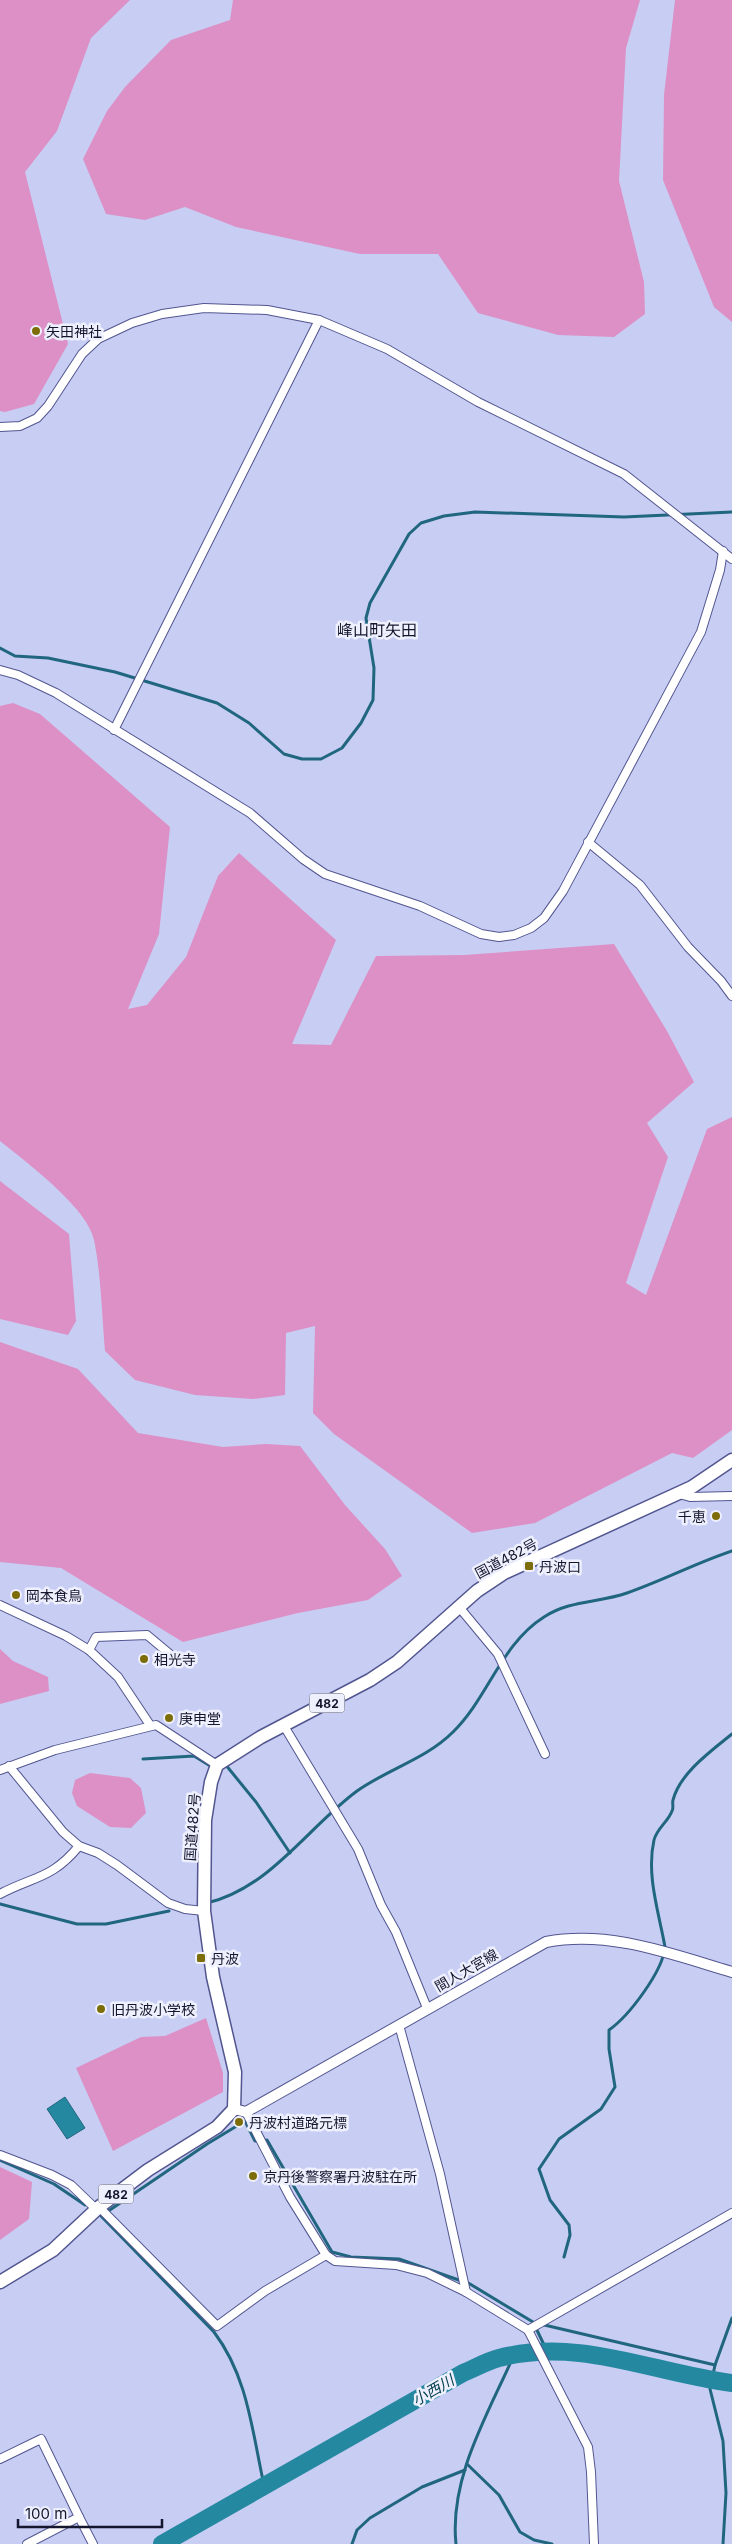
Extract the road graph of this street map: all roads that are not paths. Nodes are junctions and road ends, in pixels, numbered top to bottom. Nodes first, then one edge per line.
1 (319, 320) junction
2 (0, 427) edge
3 (723, 552) junction
4 (732, 559) edge
5 (0, 670) edge
6 (114, 730) junction
7 (588, 842) junction
8 (732, 996) edge
9 (732, 1460) edge
10 (677, 1494) junction
11 (732, 1496) edge
12 (0, 1605) edge
13 (459, 1607) junction
14 (89, 1650) junction
15 (171, 1655) dead end
16 (150, 1725) junction
17 (284, 1726) junction
18 (545, 1754) dead end
19 (9, 1766) junction
20 (217, 1766) junction
21 (0, 1770) edge
22 (80, 1846) junction
23 (0, 1894) edge
24 (204, 1911) junction
25 (732, 1972) edge
26 (427, 2008) junction
27 (399, 2024) junction
28 (240, 2111) junction
29 (0, 2155) edge
30 (98, 2208) junction
31 (732, 2213) edge
32 (326, 2255) junction
33 (0, 2282) edge
34 (466, 2292) junction
35 (528, 2330) junction
36 (0, 2459) edge
37 (79, 2517) junction
38 (27, 2544) edge
39 (93, 2544) edge
40 (594, 2544) edge

1 - 2 street
1 - 3 street
1 - 6 street
3 - 4 street
3 - 7 street
5 - 6 street
6 - 7 street
7 - 8 street
9 - 10 highway, 国道482号 / 482
10 - 11 street
10 - 13 highway, 国道482号 / 482
12 - 14 street
13 - 17 highway, 国道482号 / 482
13 - 18 street
14 - 15 street
14 - 16 street
16 - 19 street
16 - 20 street
17 - 20 highway, 国道482号 / 482
17 - 26 street
19 - 21 street
19 - 22 street
20 - 24 highway, 国道482号
22 - 23 street
22 - 24 street
24 - 28 highway, 国道482号
25 - 26 main road, 間人大宮線
26 - 27 main road, 間人大宮線
27 - 28 main road, 間人大宮線
27 - 34 street
28 - 30 highway, 482
28 - 32 street
29 - 30 street
30 - 32 street
30 - 33 highway, 482
31 - 35 street
32 - 34 street
34 - 35 street
35 - 40 street
36 - 37 street
37 - 38 street
37 - 39 street

